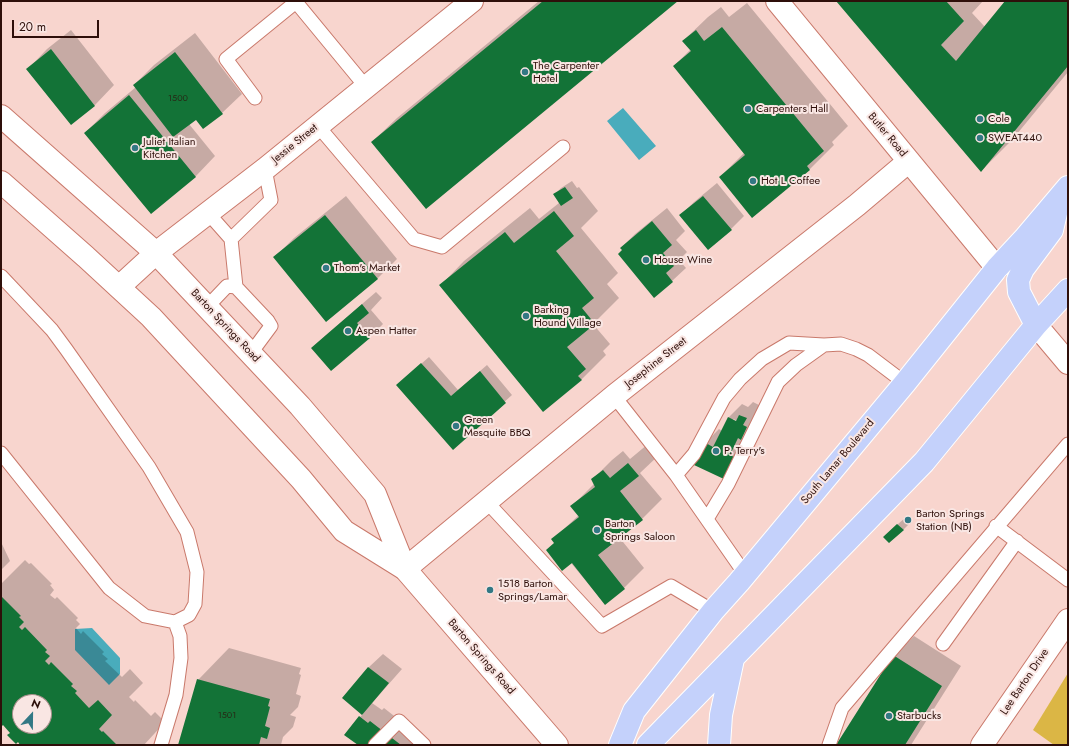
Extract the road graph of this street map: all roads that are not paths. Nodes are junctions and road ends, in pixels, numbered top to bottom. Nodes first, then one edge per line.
1 (472, 1) edge
2 (777, 1) edge
3 (297, 2) edge
4 (366, 87) junction
5 (255, 98) dead end
6 (1, 116) edge
7 (318, 126) junction
8 (562, 147) dead end
9 (909, 161) junction
10 (265, 169) junction
11 (1, 182) edge
12 (1064, 192) edge
13 (208, 213) junction
14 (231, 238) junction
15 (156, 253) junction
16 (997, 268) junction
17 (1, 276) edge
18 (119, 287) junction
19 (236, 287) junction
20 (1068, 290) edge
21 (207, 307) junction
22 (1036, 325) junction
23 (824, 345) junction
24 (251, 353) junction
25 (1068, 362) edge
26 (905, 383) junction
27 (614, 396) junction
28 (1068, 444) edge
29 (1, 453) edge
30 (676, 475) junction
31 (486, 501) junction
32 (707, 519) junction
33 (996, 526) junction
34 (1016, 541) junction
35 (405, 569) junction
36 (745, 574) junction
37 (1068, 580) edge
38 (713, 611) junction
39 (1068, 620) edge
40 (175, 622) junction
41 (943, 644) dead end
42 (733, 659) junction
43 (161, 745) edge
44 (375, 745) edge
45 (424, 745) edge
46 (557, 745) edge
47 (620, 745) edge
48 (648, 745) edge
49 (719, 745) edge
50 (829, 745) edge
51 (982, 745) edge

1 - 4 street, Jessie Street
2 - 9 street, Butler Road
3 - 4 lane
3 - 5 lane
4 - 7 street, Jessie Street
6 - 15 street, Barton Springs Road
7 - 8 lane
7 - 10 street, Jessie Street
9 - 16 street, Butler Road
9 - 27 street, Josephine Street
10 - 13 street, Jessie Street
10 - 14 lane
11 - 18 street, Barton Springs Road
12 - 16 main road, South Lamar Boulevard
12 - 22 main road
13 - 14 lane
13 - 15 street, Jessie Street
14 - 19 lane
15 - 18 street, Jessie Street
15 - 21 street, Barton Springs Road
16 - 26 main road, South Lamar Boulevard
17 - 40 lane
18 - 35 street, Barton Springs Road
19 - 21 lane
19 - 24 lane
20 - 22 main road
21 - 24 street, Barton Springs Road
22 - 25 street
22 - 42 main road
23 - 26 lane
23 - 30 lane
23 - 32 lane
24 - 35 street, Barton Springs Road
26 - 36 main road, South Lamar Boulevard
27 - 30 lane
27 - 31 street, Josephine Street
28 - 33 lane
29 - 40 lane
30 - 32 lane
31 - 35 street, Josephine Street
31 - 38 lane
32 - 36 lane
33 - 34 lane
33 - 50 lane
34 - 37 lane
34 - 41 lane
35 - 46 street, Barton Springs Road
36 - 38 main road, South Lamar Boulevard
38 - 47 main road, South Lamar Boulevard
39 - 51 street, Lee Barton Drive
40 - 43 lane
42 - 48 main road
42 - 49 main road
44 - 45 lane

